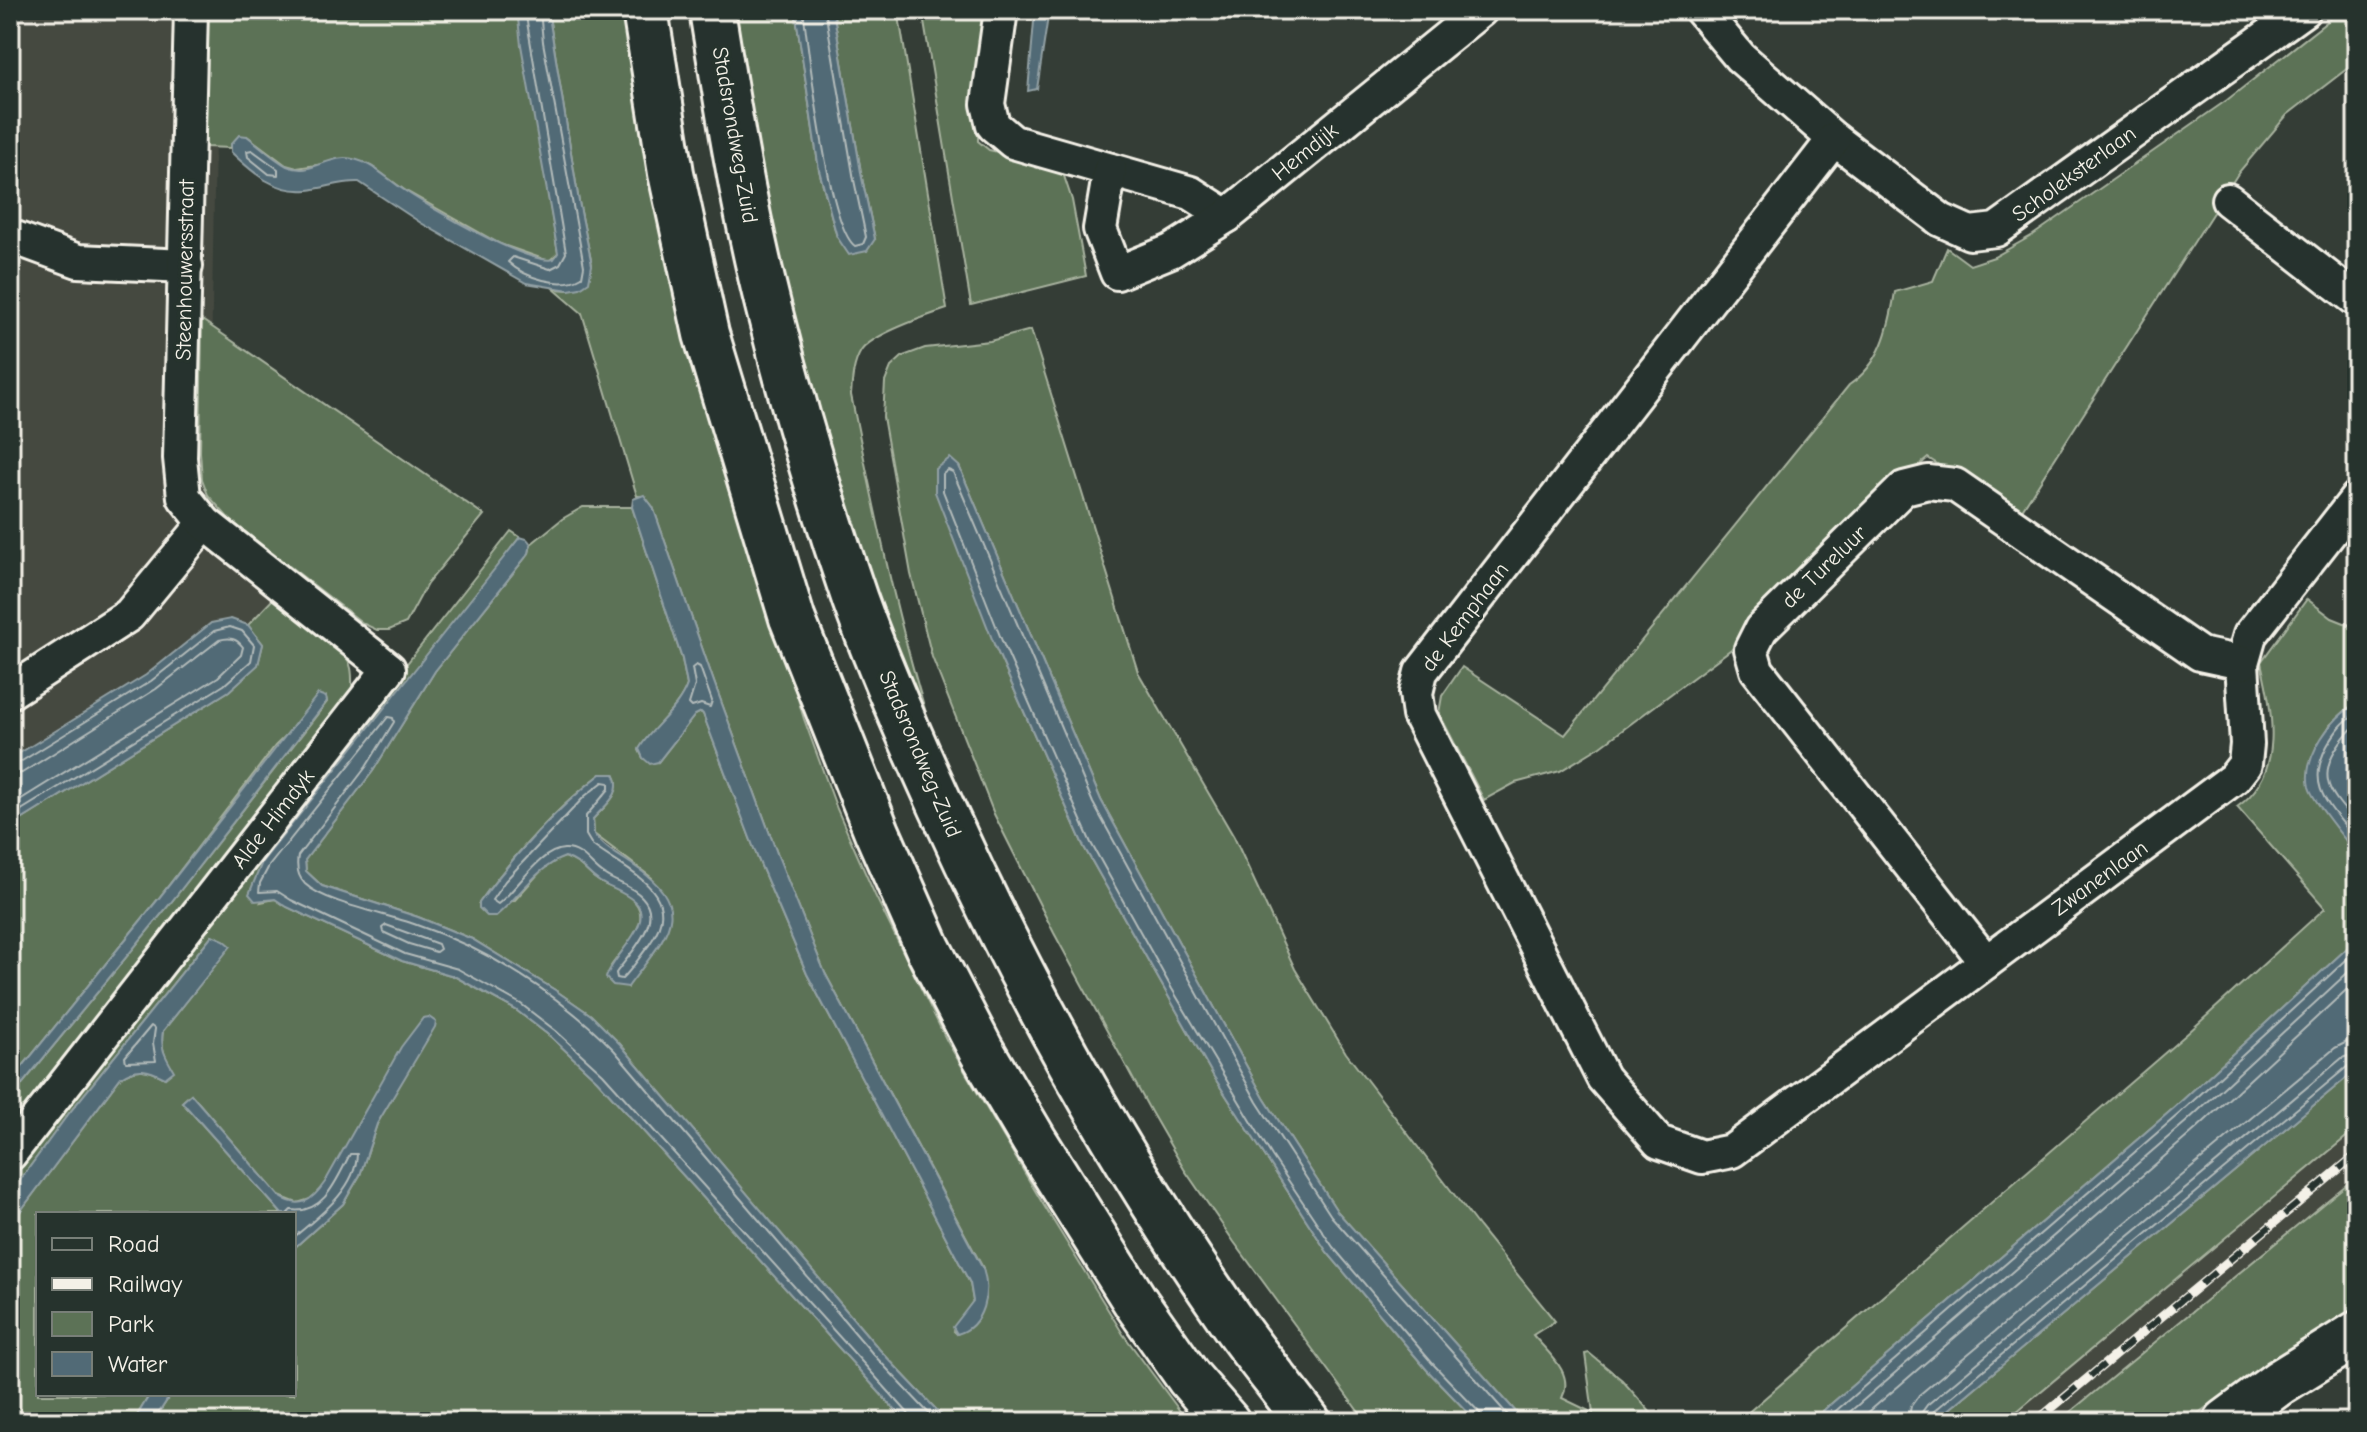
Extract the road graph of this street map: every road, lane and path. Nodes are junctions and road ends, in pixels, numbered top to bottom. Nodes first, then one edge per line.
1 (191, 10) edge
2 (645, 10) edge
3 (712, 10) edge
4 (1001, 10) edge
5 (1701, 10) edge
6 (2304, 10) edge
7 (1472, 13) edge
8 (1834, 139) junction
9 (1110, 170) junction
10 (2228, 200) dead end
11 (1227, 216) junction
12 (10, 236) edge
13 (186, 266) junction
14 (2357, 300) edge
15 (2357, 498) edge
16 (205, 523) junction
17 (2242, 663) junction
18 (10, 692) edge
19 (1986, 962) junction
20 (10, 1154) edge
21 (1702, 1157) joint
22 (2357, 1334) edge
23 (2357, 1360) edge
24 (1227, 1422) edge
25 (1308, 1422) edge
26 (2226, 1422) edge
27 (2268, 1422) edge

1 - 13 street, Steenhouwersstraat
2 - 24 main road
3 - 25 main road, Stadsrondweg-Zuid
4 - 9 street
5 - 8 street, Scholeksterlaan
6 - 8 street, Scholeksterlaan
7 - 11 street, Hemdijk
8 - 21 street, de Kemphaan
9 - 11 street
9 - 11 street, Hemdijk
10 - 14 street
12 - 13 street
13 - 16 street, Steenhouwersstraat
15 - 17 street, Zwanenlaan
16 - 18 street
16 - 20 street, Alde Himdyk
17 - 19 street, Zwanenlaan
17 - 19 street, de Tureluur
19 - 21 street, Zwanenlaan
22 - 26 main road
23 - 27 main road

